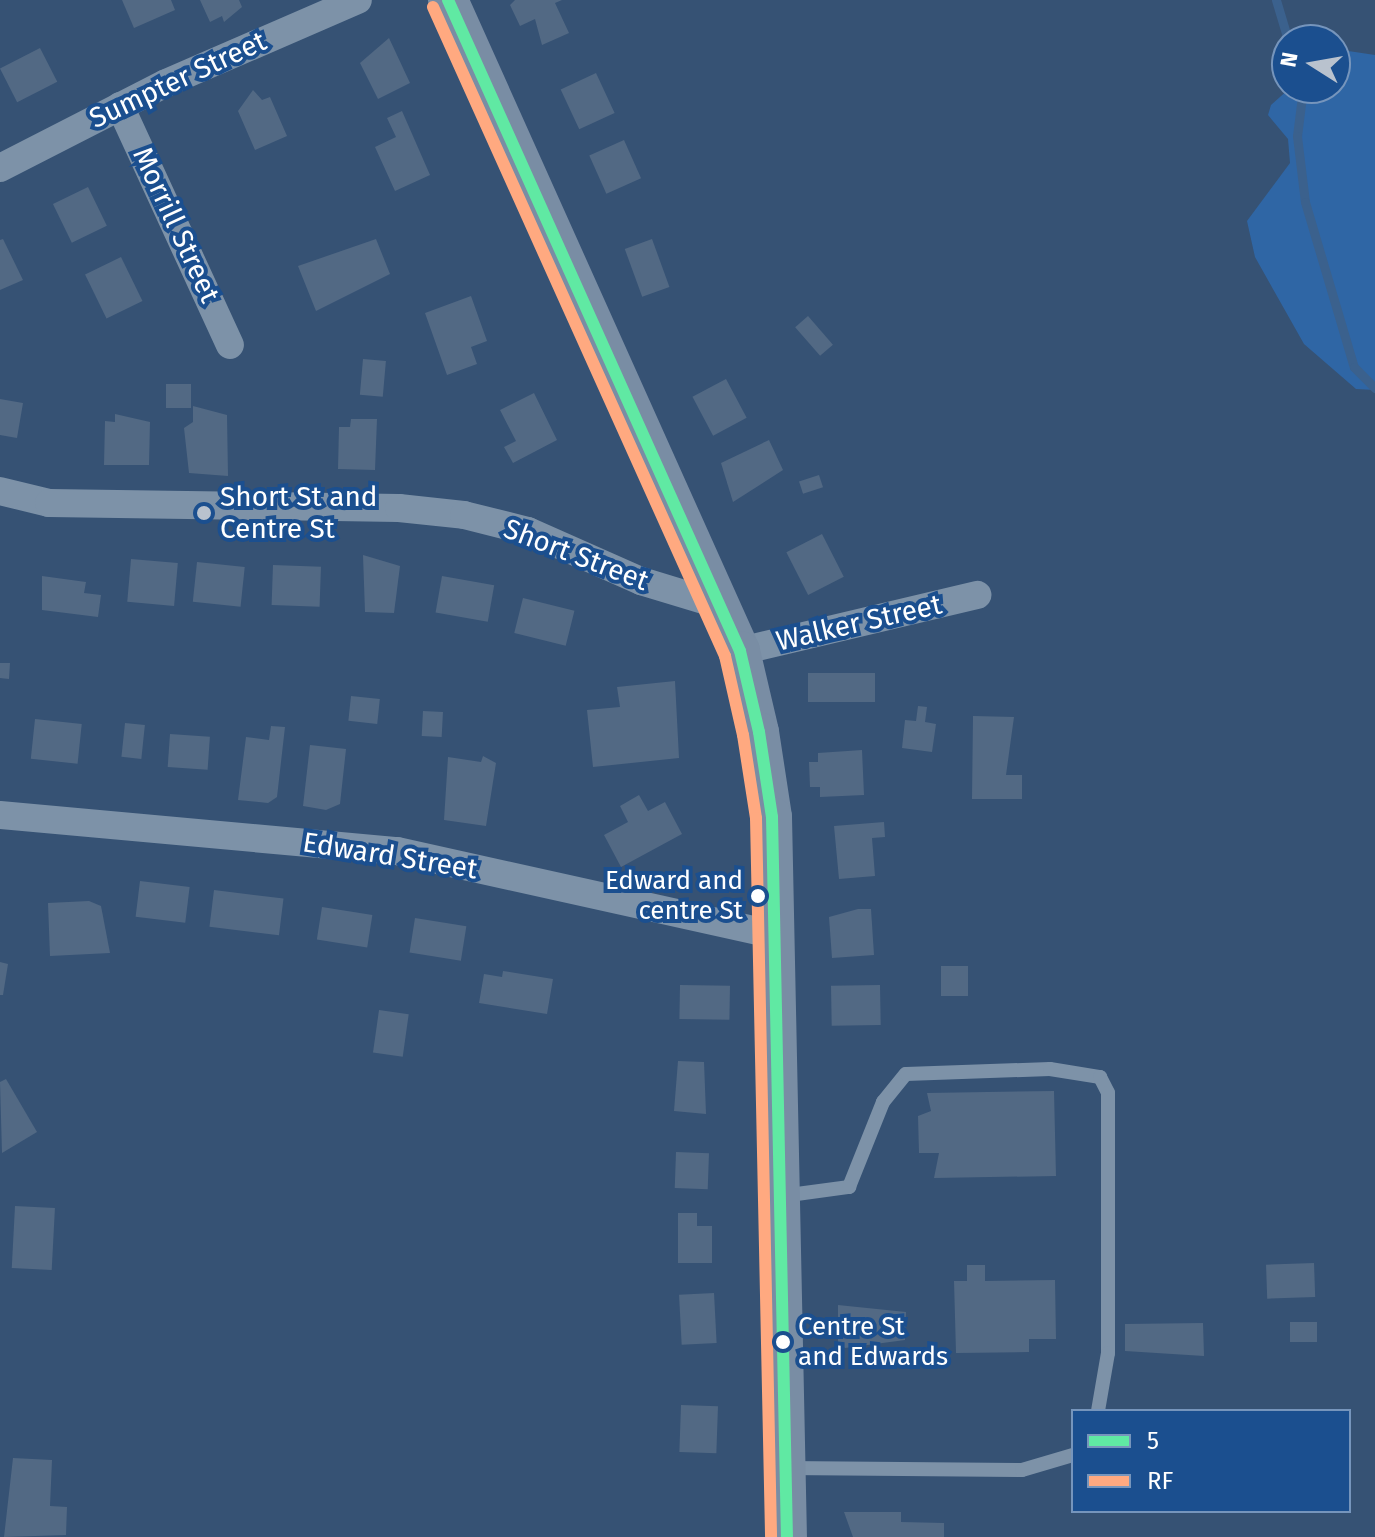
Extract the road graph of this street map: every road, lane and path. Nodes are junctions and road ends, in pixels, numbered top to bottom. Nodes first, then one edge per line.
1 (358, 0) edge
2 (448, 0) edge
3 (120, 106) junction
4 (0, 168) edge
5 (230, 345) dead end
6 (0, 491) edge
7 (977, 595) dead end
8 (720, 605) junction
9 (740, 651) junction
10 (0, 815) edge
11 (775, 935) junction
12 (780, 1197) junction
13 (1098, 1409) edge
14 (1071, 1456) edge
15 (786, 1468) junction
16 (787, 1537) edge

1 - 3 street, Sumpter Street
2 - 8 main road
3 - 4 street, Sumpter Street
3 - 5 street, Morrill Street
6 - 8 street, Short Street
7 - 9 street, Walker Street
8 - 9 main road
9 - 11 main road
10 - 11 street, Edward Street
11 - 12 main road
12 - 13 lane
12 - 15 main road
14 - 15 lane
15 - 16 main road

